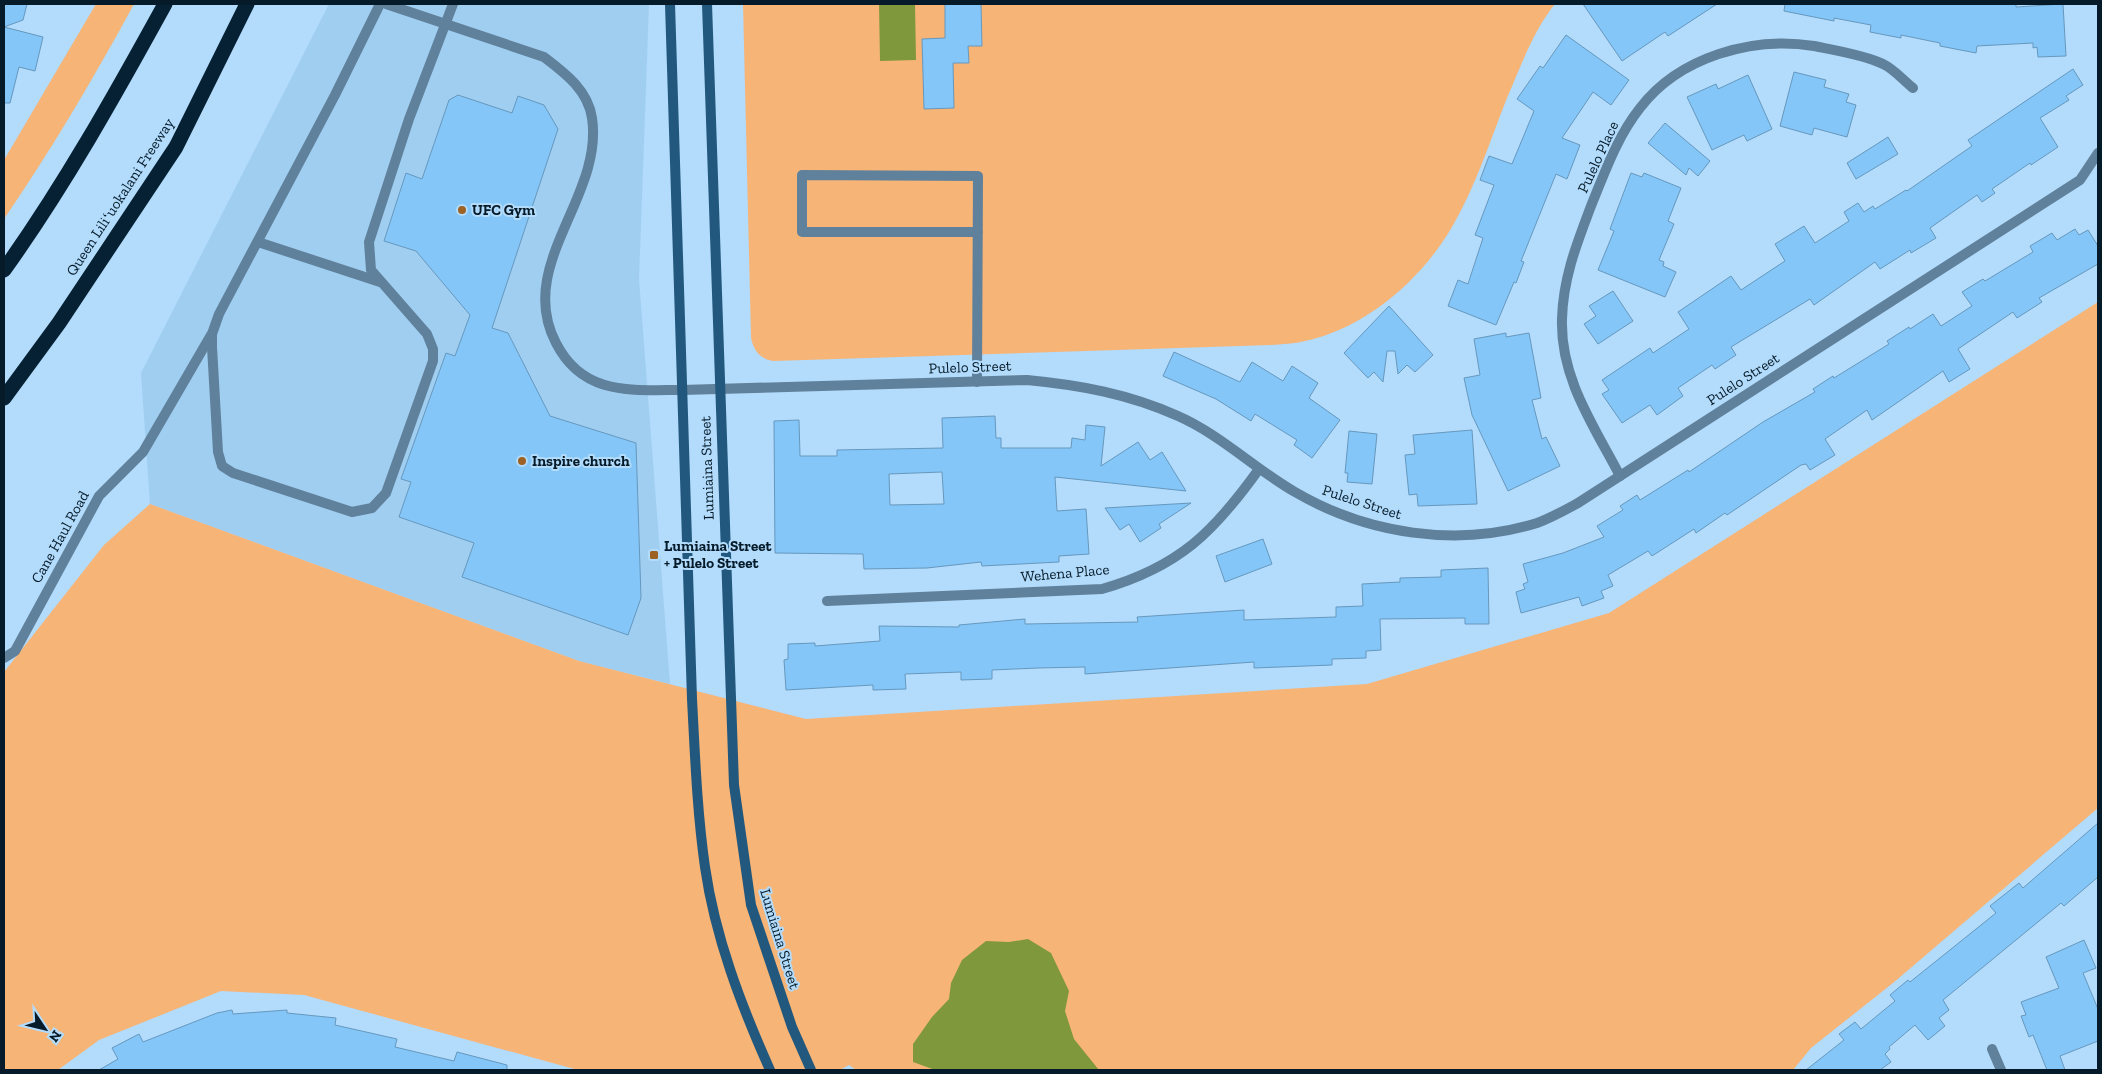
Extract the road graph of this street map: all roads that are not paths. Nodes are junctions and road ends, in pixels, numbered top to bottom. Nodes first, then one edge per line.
1 (165, 4) edge
2 (247, 4) edge
3 (380, 4) edge
4 (386, 4) edge
5 (453, 4) edge
6 (670, 4) edge
7 (707, 4) edge
8 (445, 25) junction
9 (1912, 88) dead end
10 (2098, 153) edge
11 (978, 232) junction
12 (258, 242) junction
13 (4, 270) edge
14 (382, 282) junction
15 (212, 334) junction
16 (977, 382) junction
17 (720, 389) junction
18 (682, 390) junction
19 (4, 398) edge
20 (1259, 469) junction
21 (1620, 476) junction
22 (827, 601) dead end
23 (4, 658) edge
24 (1992, 1049) dead end
25 (770, 1070) edge
26 (811, 1070) edge
27 (2001, 1070) edge

1 - 13 highway
2 - 19 highway, Queen Liliʻuokalani Freeway
3 - 12 street
4 - 8 street, Pulelo Street
5 - 8 street
6 - 18 main road, Lumiaina Street
7 - 17 main road, Lumiaina Street
8 - 14 street
8 - 18 street, Pulelo Street
9 - 21 street, Pulelo Place
10 - 21 street, Pulelo Street
11 - 11 street
11 - 16 street
12 - 14 street
12 - 15 street
14 - 15 street
15 - 23 street, Cane Haul Road
16 - 17 street, Pulelo Street
16 - 20 street, Pulelo Street
17 - 18 street, Pulelo Street
17 - 26 main road, Lumiaina Street
18 - 25 main road, Lumiaina Street
20 - 21 street, Pulelo Street
20 - 22 street, Wehena Place
24 - 27 street

